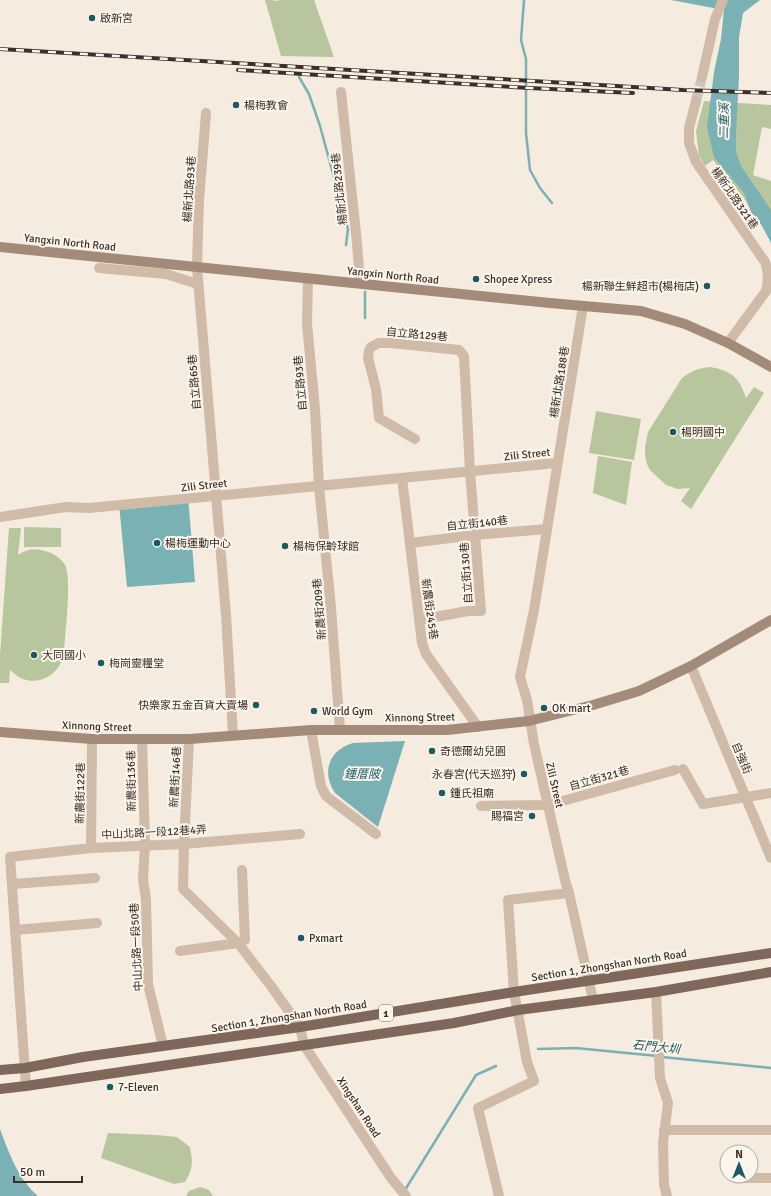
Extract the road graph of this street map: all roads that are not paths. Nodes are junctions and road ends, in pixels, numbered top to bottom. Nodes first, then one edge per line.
1 (723, 0) edge
2 (702, 77) tunnel mouth
3 (341, 92) dead end
4 (696, 101) tunnel mouth
5 (206, 113) dead end
6 (0, 247) edge
7 (197, 267) junction
8 (99, 268) dead end
9 (308, 278) junction
10 (360, 283) junction
11 (198, 284) junction
12 (583, 306) junction
13 (728, 343) junction
14 (771, 367) edge
15 (415, 439) dead end
16 (558, 463) junction
17 (470, 471) junction
18 (402, 478) junction
19 (320, 486) junction
20 (216, 496) junction
21 (0, 516) edge
22 (547, 529) junction
23 (475, 535) junction
24 (410, 543) junction
25 (419, 620) junction
26 (771, 620) edge
27 (691, 666) junction
28 (529, 721) junction
29 (478, 727) junction
30 (310, 730) junction
31 (340, 730) junction
32 (0, 732) edge
33 (234, 735) junction
34 (92, 739) junction
35 (189, 739) junction
36 (142, 740) junction
37 (771, 793) edge
38 (746, 798) junction
39 (548, 805) junction
40 (481, 806) dead end
41 (300, 834) dead end
42 (376, 834) dead end
43 (184, 844) junction
44 (145, 845) junction
45 (91, 848) junction
46 (771, 858) edge
47 (242, 870) dead end
48 (95, 878) dead end
49 (12, 884) junction
50 (570, 893) junction
51 (98, 923) dead end
52 (15, 930) junction
53 (238, 943) junction
54 (180, 951) dead end
55 (771, 953) edge
56 (771, 972) edge
57 (589, 980) junction
58 (514, 992) junction
59 (656, 992) junction
60 (593, 1000) junction
61 (518, 1010) junction
62 (300, 1027) junction
63 (304, 1045) junction
64 (163, 1046) junction
65 (24, 1068) junction
66 (0, 1070) edge
67 (26, 1086) junction
68 (0, 1088) edge
69 (664, 1130) junction
70 (771, 1130) edge
71 (759, 1178) edge
72 (771, 1178) edge
73 (402, 1193) edge
74 (499, 1196) edge
75 (667, 1196) edge

1 - 2 street
3 - 10 street, 楊新北路239巷
4 - 13 street, 楊新北路321巷
5 - 7 street, 楊新北路93巷
6 - 7 street, Yangxin North Road
7 - 9 street, Yangxin North Road
7 - 11 street, 自立路65巷
8 - 11 street
9 - 10 street, Yangxin North Road
9 - 19 street, 自立路93巷
10 - 12 street, Yangxin North Road
11 - 20 street, 自立路65巷
12 - 13 street, Yangxin North Road
12 - 16 street, 楊新北路188巷
13 - 14 street, Yangxin North Road
15 - 17 street, 自立路129巷
16 - 17 street, Zili Street
16 - 22 street, Zili Street
17 - 18 street, Zili Street
17 - 23 street, 自立街130巷
18 - 19 street, Zili Street
18 - 24 street, 新農街245巷
19 - 20 street, Zili Street
19 - 31 street, 新農街209巷
20 - 21 street, Zili Street
20 - 33 street, 自立路65巷
22 - 23 street, 自立街140巷
22 - 28 street, Zili Street
23 - 24 street, 自立街140巷
23 - 25 street, 自立街130巷
24 - 25 street, 新農街245巷
25 - 29 street, 新農街245巷
26 - 27 street, Xinnong Street
27 - 28 street, Xinnong Street
27 - 38 street, 自強街
28 - 29 street, Xinnong Street
28 - 39 street, Zili Street
29 - 31 street, Xinnong Street
30 - 31 street, Xinnong Street
30 - 33 street, Xinnong Street
30 - 42 street
32 - 34 street, Xinnong Street
33 - 35 street, Xinnong Street
34 - 36 street, Xinnong Street
34 - 45 street, 新農街122巷
35 - 36 street, Xinnong Street
35 - 43 street, 新農街146巷
36 - 44 street, 新農街136巷
37 - 38 street
38 - 39 street, 自立街321巷
38 - 46 street, 自強街
39 - 40 street, 自立街321巷
39 - 50 street, Zili Street
41 - 43 street, 中山北路一段12巷4弄
43 - 44 street, 中山北路一段12巷4弄
43 - 53 street, 新農街146巷
44 - 45 street, 中山北路一段12巷4弄
44 - 64 street, 中山北路一段50巷
45 - 49 street, 中山北路一段12巷4弄
47 - 53 street
48 - 49 street
49 - 52 street
50 - 57 street, Zili Street
50 - 58 street
51 - 52 street
52 - 65 street
53 - 54 street
53 - 62 street
55 - 57 main road, Section 1, Zhongshan North Road / 1
56 - 59 main road, 1
57 - 58 main road, Section 1, Zhongshan North Road / 1
57 - 60 street, Zili Street
58 - 61 street
58 - 62 main road, Section 1, Zhongshan North Road / 1
59 - 60 main road, 1
59 - 69 street
60 - 61 main road, 1
61 - 63 main road, 1
61 - 74 street
62 - 63 street, Xingshan Road
62 - 64 main road, Section 1, Zhongshan North Road / 1
63 - 67 main road, 1
63 - 73 street, Xingshan Road
64 - 65 main road, Section 1, Zhongshan North Road / 1
65 - 66 main road, Section 1, Zhongshan North Road / 1
65 - 67 street
67 - 68 main road, 1
69 - 70 street
69 - 75 street
71 - 72 street

